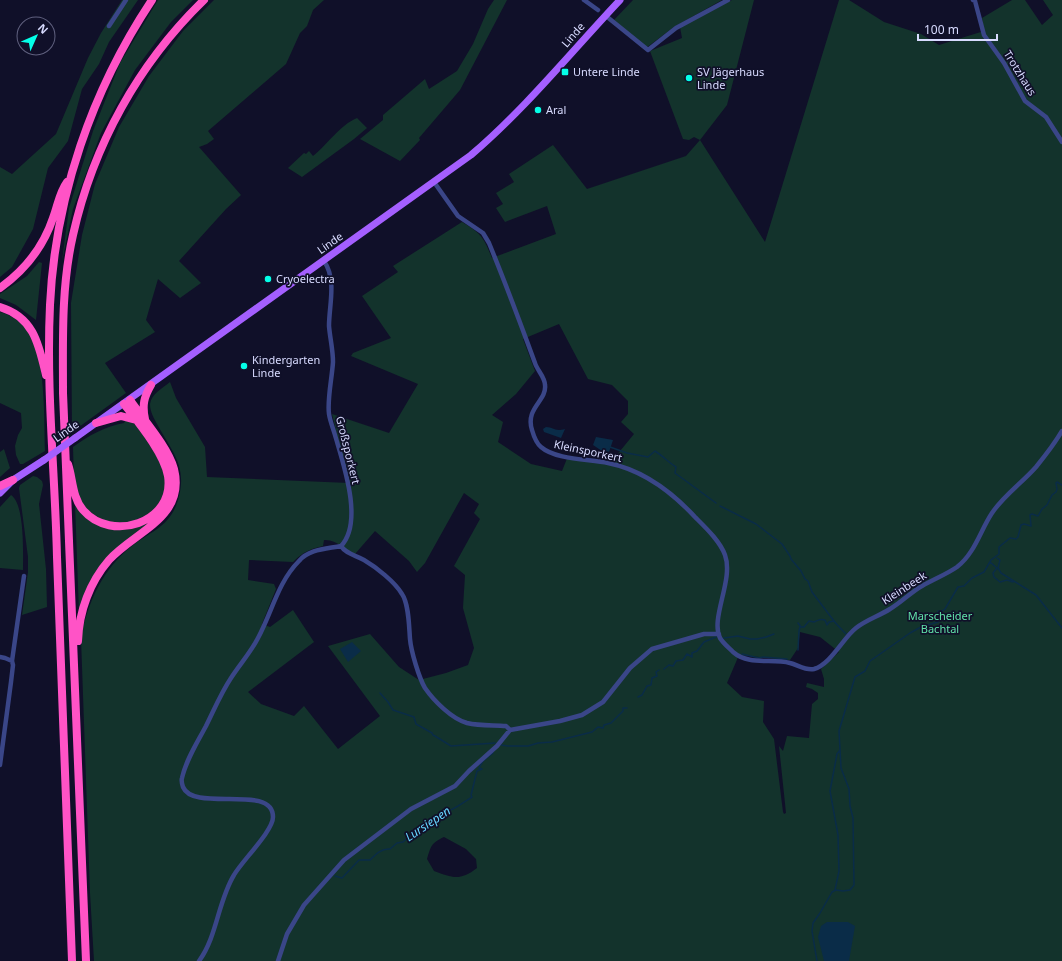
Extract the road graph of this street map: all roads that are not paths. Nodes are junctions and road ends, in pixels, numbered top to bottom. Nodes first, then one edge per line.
1 (126, 0) edge
2 (152, 0) edge
3 (204, 0) edge
4 (584, 0) edge
5 (620, 0) edge
6 (728, 0) edge
7 (973, 0) edge
8 (598, 10) dead end
9 (606, 16) junction
10 (109, 26) dead end
11 (1062, 142) edge
12 (70, 178) junction
13 (434, 182) junction
14 (324, 261) junction
15 (0, 288) edge
16 (0, 307) edge
17 (151, 385) junction
18 (50, 389) junction
19 (127, 402) junction
20 (136, 420) junction
21 (146, 421) junction
22 (96, 423) junction
23 (1062, 431) edge
24 (65, 456) junction
25 (13, 480) junction
26 (0, 486) edge
27 (0, 493) edge
28 (340, 546) junction
29 (24, 576) dead end
30 (719, 634) junction
31 (0, 657) edge
32 (12, 661) junction
33 (74, 671) junction
34 (510, 730) junction
35 (0, 765) edge
36 (72, 961) edge
37 (86, 961) edge
38 (199, 961) edge
39 (278, 961) edge

1 - 10 street
2 - 12 highway
3 - 24 highway
4 - 8 street
5 - 9 main road, Linde
6 - 9 street
7 - 11 street, Trotzhaus
9 - 13 main road, Linde
12 - 15 highway
12 - 18 highway
13 - 14 main road, Linde
13 - 30 street, Kleinsporkert
14 - 17 main road, Linde
14 - 28 street, Großsporkert
16 - 18 highway
17 - 19 main road, Linde
17 - 21 highway
18 - 36 highway
19 - 20 highway
19 - 21 highway
19 - 22 main road, Linde
20 - 22 highway
20 - 24 highway
21 - 33 highway
22 - 25 main road, Linde, bridge
23 - 30 street, Kleinbeek
24 - 33 highway
25 - 26 highway
25 - 27 main road, Linde
28 - 34 street
28 - 38 street
29 - 32 street
30 - 34 street
31 - 32 street
32 - 35 street
33 - 37 highway
34 - 39 street

